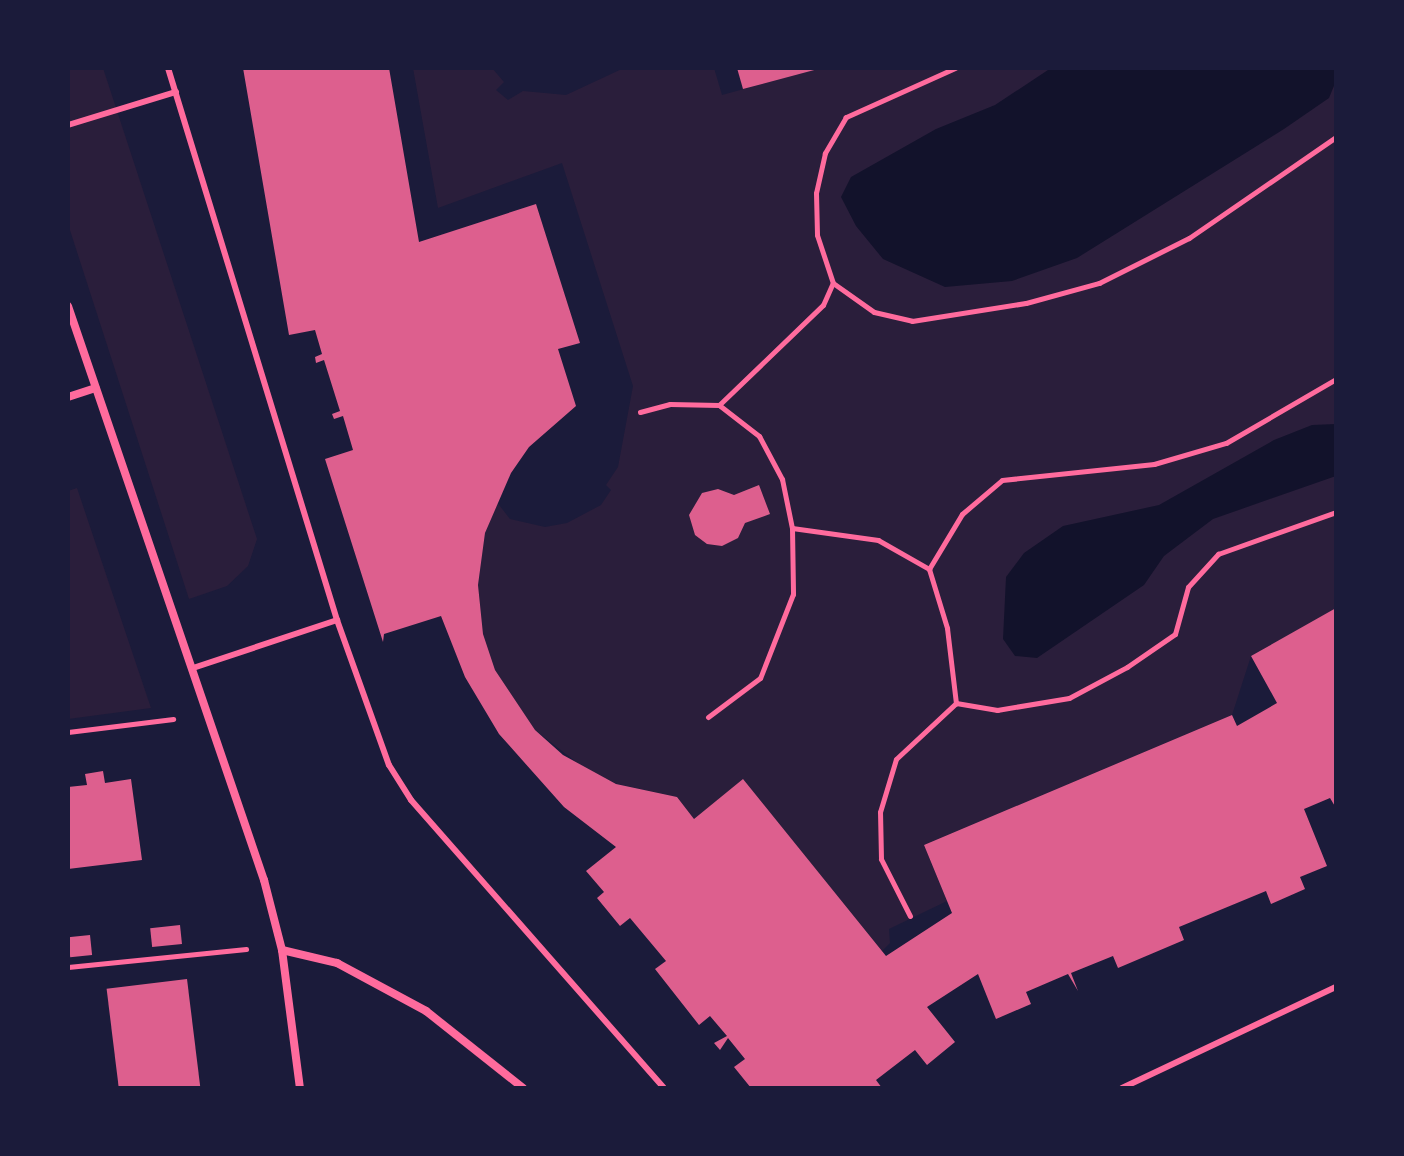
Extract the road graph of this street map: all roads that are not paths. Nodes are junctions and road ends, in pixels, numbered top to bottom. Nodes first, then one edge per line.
1 (168, 68) edge
2 (176, 92) junction
3 (68, 125) edge
4 (68, 306) edge
5 (96, 388) junction
6 (68, 397) edge
7 (337, 620) junction
8 (193, 668) junction
9 (282, 950) junction
10 (1336, 987) edge
11 (300, 1088) edge
12 (523, 1088) edge
13 (664, 1088) edge
14 (1122, 1088) edge

1 - 2 lane
2 - 3 lane
2 - 7 lane
4 - 5 street
5 - 6 street
5 - 8 street
7 - 8 lane
7 - 13 lane
8 - 9 street
9 - 11 street
9 - 12 street
10 - 14 lane

